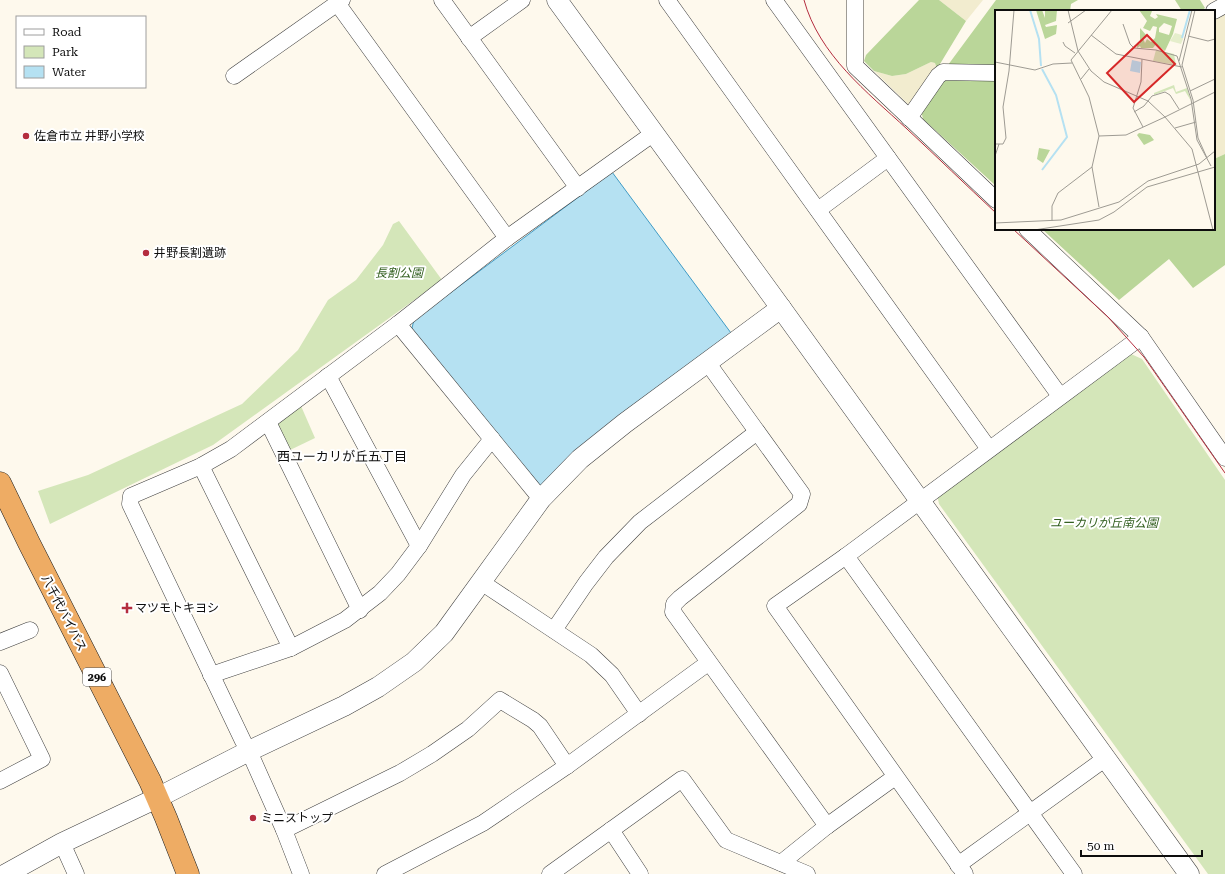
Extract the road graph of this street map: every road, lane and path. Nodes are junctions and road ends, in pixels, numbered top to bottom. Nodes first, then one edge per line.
1 (442, 0) edge
2 (522, 0) edge
3 (667, 0) edge
4 (774, 0) edge
5 (855, 0) edge
6 (559, 1) edge
7 (339, 2) edge
8 (1225, 5) edge
9 (1215, 10) edge
10 (469, 38) junction
11 (995, 74) edge
12 (234, 76) dead end
13 (909, 118) junction
14 (654, 134) junction
15 (888, 158) junction
16 (578, 188) junction
17 (995, 199) edge
18 (818, 210) junction
19 (1028, 230) edge
20 (508, 238) junction
21 (781, 308) junction
22 (398, 324) junction
23 (1141, 337) junction
24 (707, 362) junction
25 (328, 376) junction
26 (1060, 396) junction
27 (268, 422) junction
28 (757, 432) junction
29 (492, 439) junction
30 (989, 449) junction
31 (1225, 458) edge
32 (201, 466) junction
33 (0, 483) edge
34 (541, 499) junction
35 (919, 501) junction
36 (418, 546) junction
37 (846, 556) junction
38 (481, 582) junction
39 (360, 610) junction
40 (30, 630) dead end
41 (554, 630) junction
42 (0, 642) edge
43 (291, 648) junction
44 (708, 663) junction
45 (0, 673) edge
46 (211, 674) junction
47 (638, 714) junction
48 (249, 751) junction
49 (1106, 758) junction
50 (567, 766) junction
51 (895, 777) junction
52 (0, 781) edge
53 (157, 798) junction
54 (1030, 813) junction
55 (827, 826) junction
56 (284, 830) junction
57 (611, 830) junction
58 (62, 843) junction
59 (781, 863) junction
60 (961, 869) edge
61 (6, 874) edge
62 (76, 874) edge
63 (188, 874) edge
64 (301, 874) edge
65 (385, 874) edge
66 (550, 874) edge
67 (640, 874) edge
68 (807, 874) edge
69 (1074, 874) edge
70 (1189, 874) edge

1 - 10 street
2 - 10 street
3 - 18 street
4 - 15 street
5 - 13 street
6 - 14 street
7 - 12 street
7 - 20 street
8 - 9 street
10 - 16 street
11 - 13 street
13 - 17 street
14 - 16 street
14 - 21 street
15 - 18 street
15 - 26 street
16 - 20 street
18 - 30 street
19 - 23 street
20 - 22 street
21 - 24 street
21 - 35 street
22 - 25 street
22 - 29 street
23 - 26 street
23 - 31 street
24 - 28 street
24 - 34 street
25 - 27 street
25 - 36 street
26 - 30 street
27 - 32 street
27 - 39 street
28 - 41 street
28 - 44 street
29 - 34 street
29 - 36 street
30 - 35 street
32 - 43 street
32 - 46 street
33 - 53 highway, 八千代バイパス / 296
34 - 38 street
35 - 37 street
35 - 49 street
36 - 39 street
37 - 51 street
37 - 54 street
38 - 41 street
38 - 48 street
39 - 43 street
40 - 42 street
41 - 47 street
43 - 46 street
44 - 47 street
44 - 55 street
45 - 52 street
46 - 48 street
47 - 50 street
48 - 53 street
48 - 56 street
49 - 54 street
49 - 70 street
50 - 56 street
50 - 65 street
51 - 55 street
51 - 60 street
53 - 58 street
53 - 63 highway, 八千代バイパス / 296
54 - 60 street
54 - 69 street
55 - 59 street
56 - 64 street
57 - 59 street
57 - 66 street
57 - 67 street
58 - 61 street
58 - 62 street
59 - 68 street

